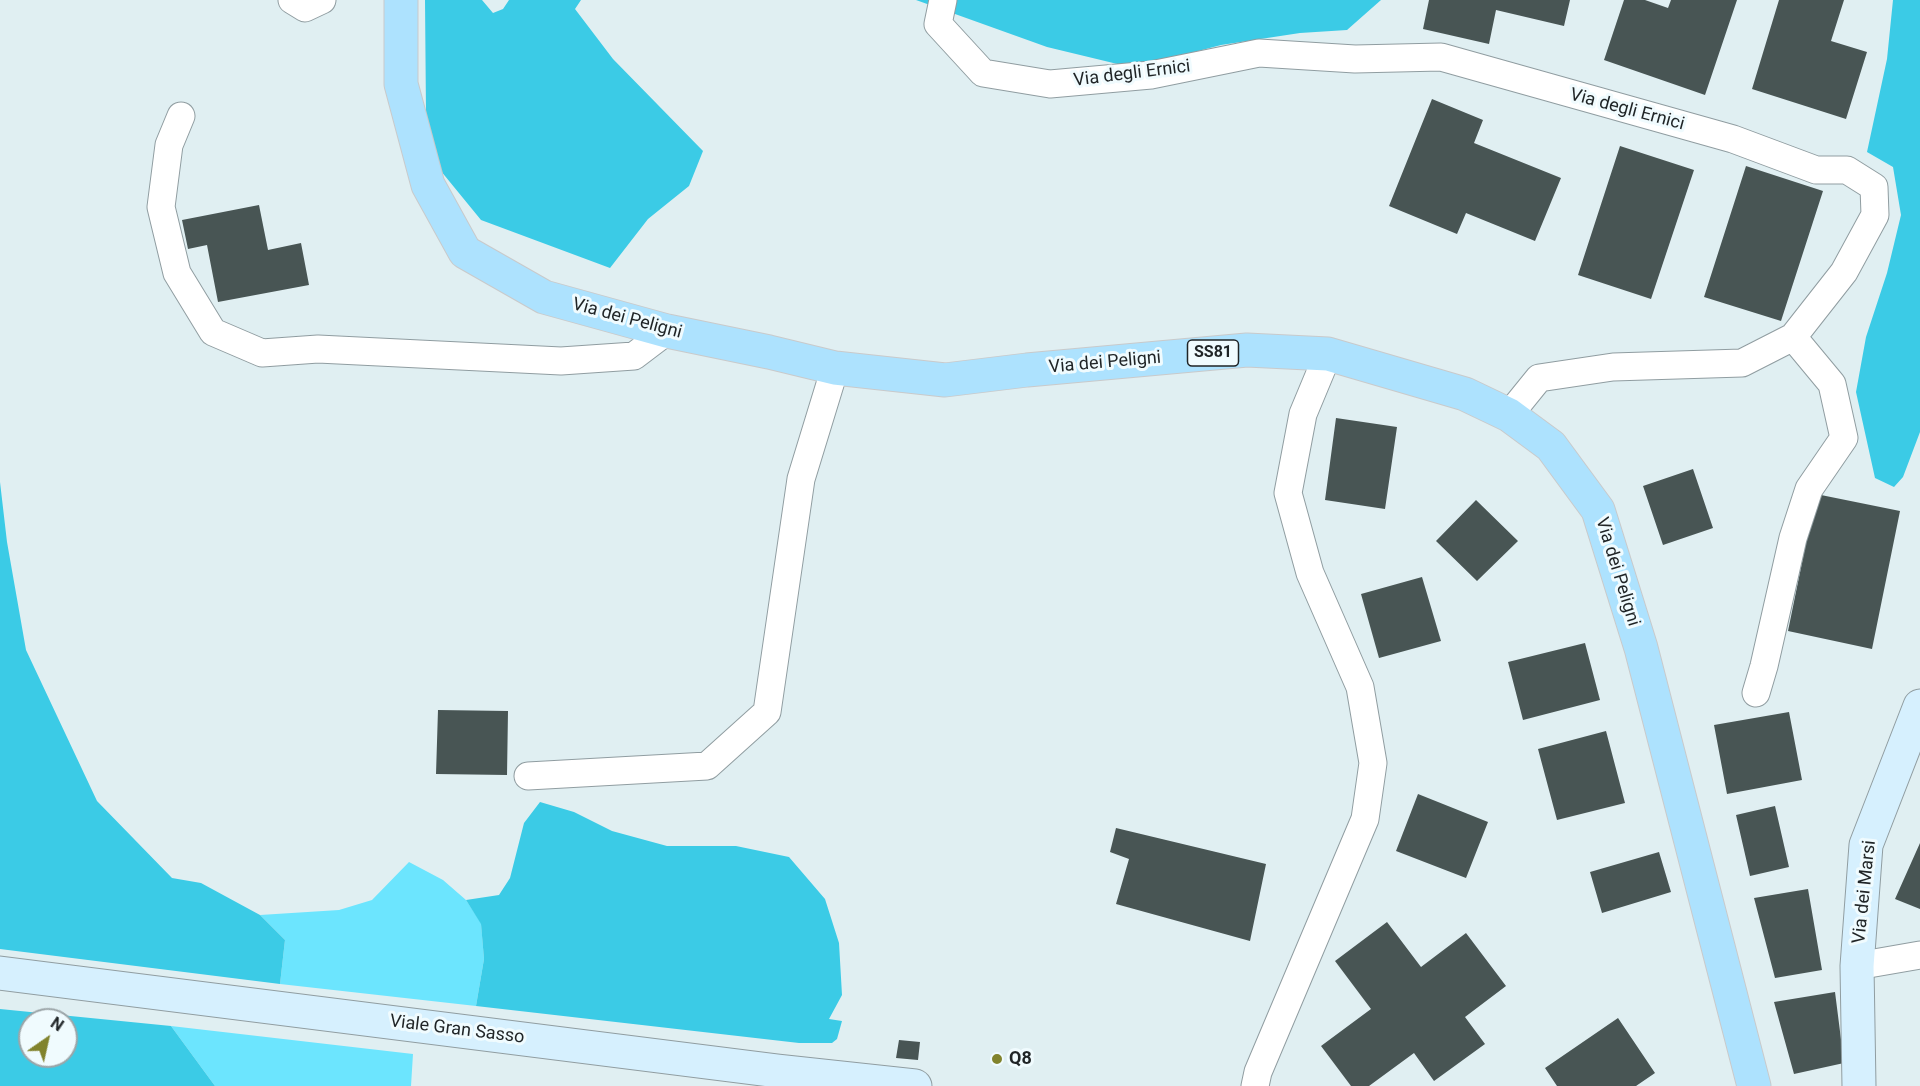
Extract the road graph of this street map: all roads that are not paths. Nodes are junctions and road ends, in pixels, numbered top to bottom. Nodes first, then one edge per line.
1 (292, 0) edge
2 (322, 0) edge
3 (401, 0) edge
4 (943, 0) edge
5 (180, 116) dead end
6 (667, 331) junction
7 (1793, 338) junction
8 (1328, 354) junction
9 (835, 368) junction
10 (1509, 415) junction
11 (1756, 693) dead end
12 (1920, 706) edge
13 (528, 776) dead end
14 (1920, 955) edge
15 (1857, 966) junction
16 (0, 973) edge
17 (719, 1074) edge
18 (915, 1086) edge
19 (1254, 1086) edge
20 (1754, 1086) edge
21 (1859, 1086) edge

1 - 2 street
3 - 6 main road, Via dei Peligni / SS81
4 - 7 street, Via degli Ernici
5 - 6 street
6 - 9 main road, Via dei Peligni / SS81
7 - 10 street, Via degli Ernici
7 - 11 street
8 - 9 main road, Via dei Peligni / SS81
8 - 10 main road, Via dei Peligni / SS81
8 - 19 street
9 - 13 street
10 - 20 main road, Via dei Peligni / SS81
12 - 15 main road, Via dei Marsi
14 - 15 street
15 - 21 main road, Via dei Marsi
16 - 17 main road, Viale Gran Sasso
17 - 18 main road, Viale Gran Sasso

